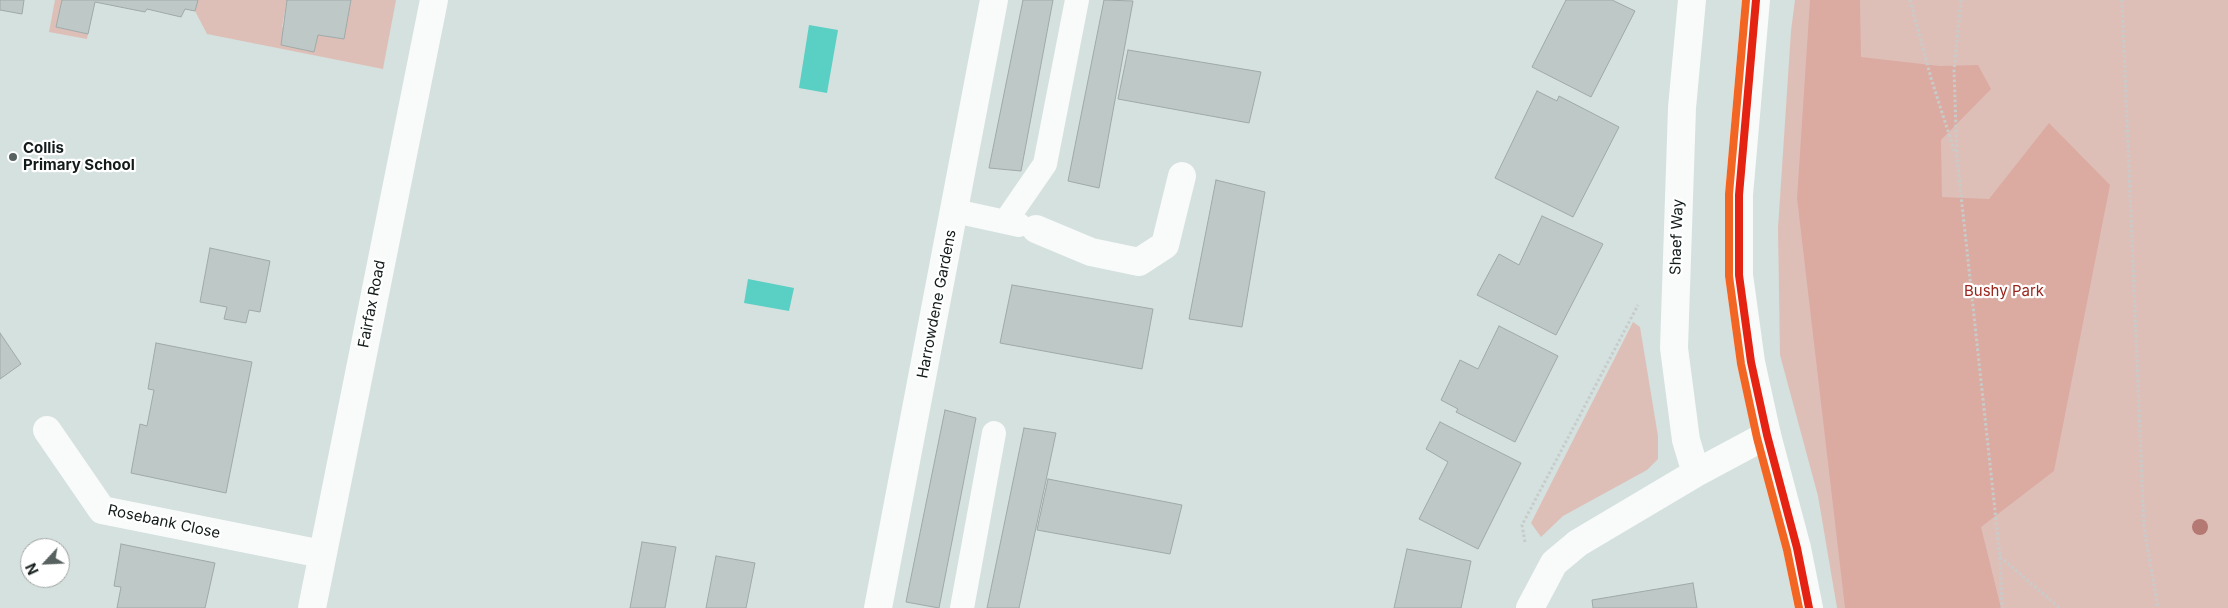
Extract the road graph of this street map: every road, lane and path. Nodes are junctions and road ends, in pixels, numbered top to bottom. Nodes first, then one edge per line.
1 (434, 0) edge
2 (994, 0) edge
3 (1077, 0) edge
4 (1692, 0) edge
5 (1756, 0) edge
6 (1910, 0) edge
7 (1961, 0) edge
8 (2122, 0) edge
9 (1957, 158) junction
10 (1182, 176) dead end
11 (955, 211) junction
12 (1005, 222) junction
13 (1036, 229) joint
14 (1676, 271) junction
15 (47, 430) dead end
16 (994, 433) dead end
17 (1767, 436) junction
18 (1696, 473) junction
19 (322, 554) junction
20 (2000, 557) junction
21 (1535, 599) edge
22 (312, 608) edge
23 (878, 608) edge
24 (962, 608) edge
25 (1809, 608) edge
26 (2002, 608) edge
27 (2060, 608) edge
28 (2158, 608) edge

1 - 19 street, Fairfax Road
2 - 11 street, Harrowdene Gardens
3 - 12 lane
4 - 14 street, Shaef Way
5 - 17 street
6 - 9 path
7 - 9 path
8 - 28 path
9 - 20 path
10 - 13 street
11 - 12 lane
11 - 23 street, Harrowdene Gardens
12 - 13 lane
14 - 18 street, Shaef Way
14 - 21 path
15 - 19 street, Rosebank Close
16 - 24 lane
17 - 18 street
17 - 25 street
18 - 21 street
19 - 22 street, Fairfax Road
20 - 26 path
20 - 27 path

